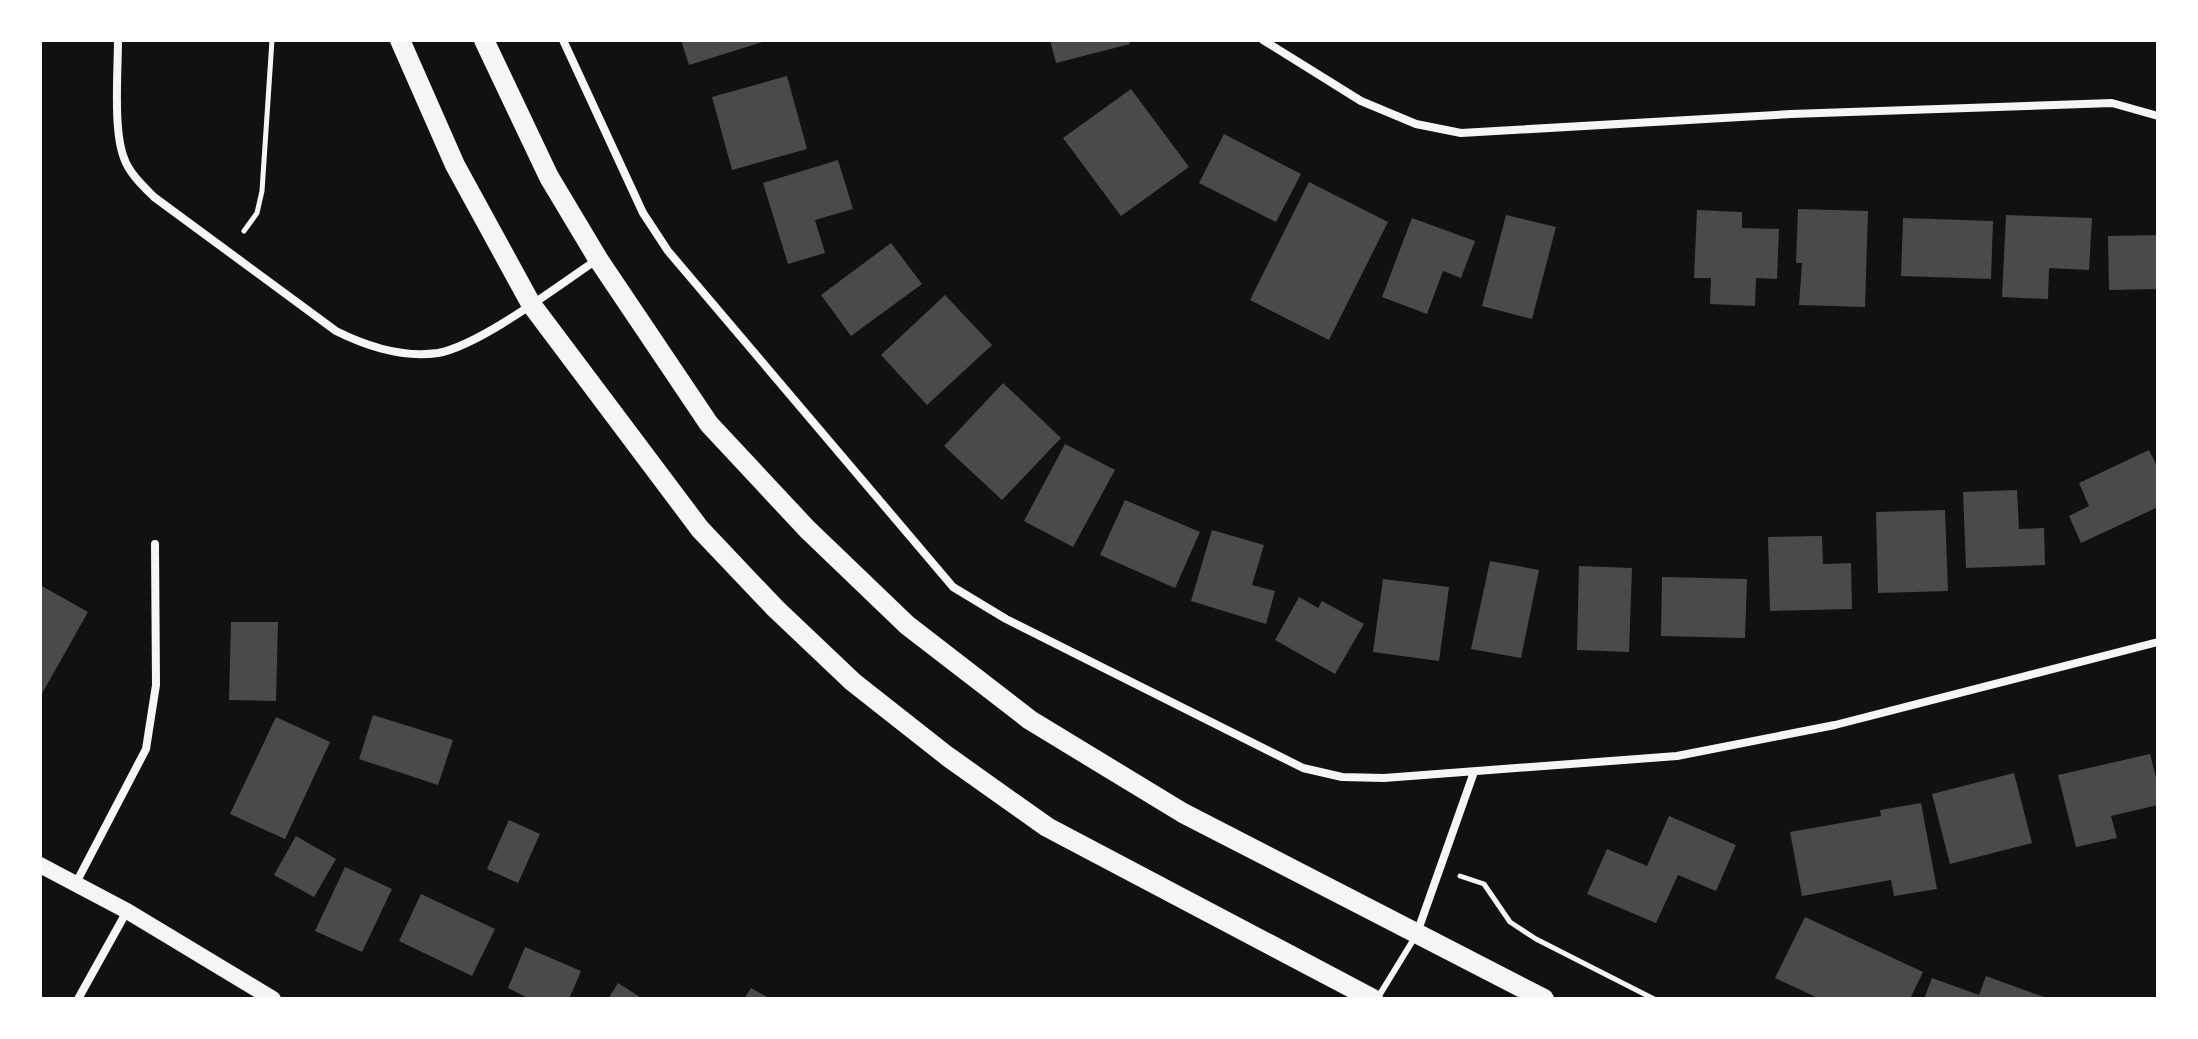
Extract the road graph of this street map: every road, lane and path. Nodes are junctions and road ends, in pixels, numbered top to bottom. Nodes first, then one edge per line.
1 (118, 40) edge
2 (272, 40) edge
3 (400, 40) edge
4 (484, 40) edge
5 (563, 40) edge
6 (1263, 40) edge
7 (2158, 116) edge
8 (244, 231) dead end
9 (598, 259) junction
10 (531, 304) junction
11 (155, 544) dead end
12 (2158, 642) edge
13 (1474, 772) junction
14 (40, 865) edge
15 (1440, 869) junction
16 (76, 883) junction
17 (127, 911) junction
18 (1416, 935) junction
19 (78, 999) edge
20 (273, 999) edge
21 (1375, 999) edge
22 (1544, 999) edge
23 (1654, 999) edge

1 - 10 street
2 - 8 path
3 - 10 main road
4 - 9 main road
5 - 13 street
6 - 7 street
9 - 10 street
9 - 18 main road
10 - 21 main road
11 - 16 street
12 - 13 street
13 - 15 street
14 - 16 main road
15 - 18 street
15 - 23 path
16 - 17 main road
17 - 19 street
17 - 20 main road
18 - 21 lane
18 - 22 main road

